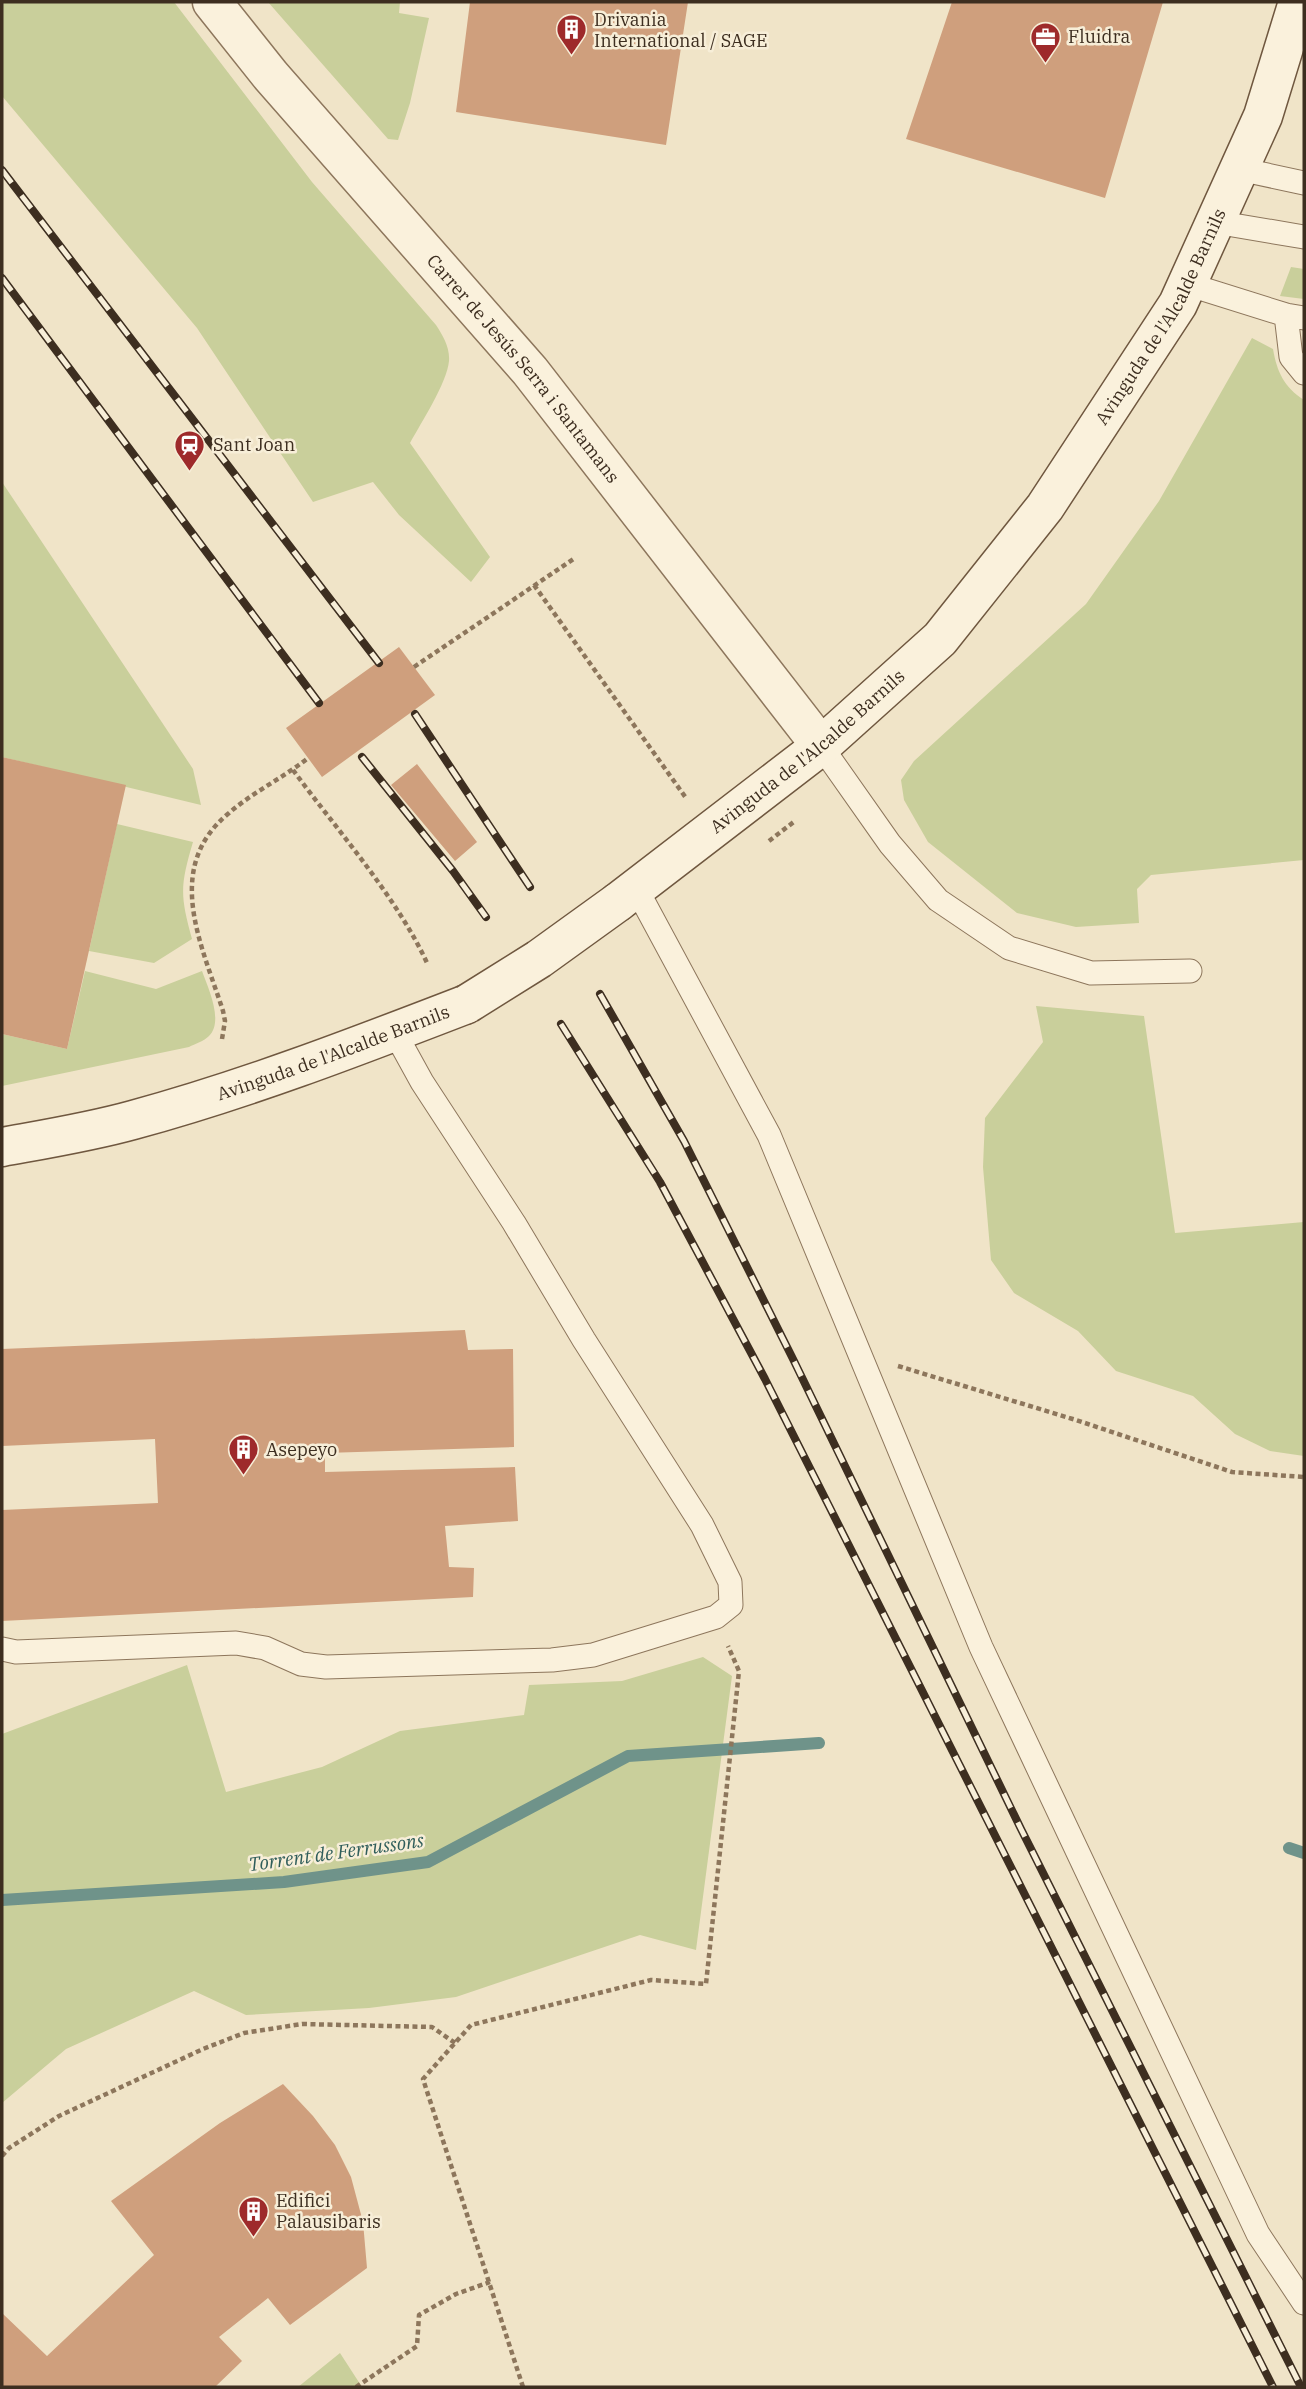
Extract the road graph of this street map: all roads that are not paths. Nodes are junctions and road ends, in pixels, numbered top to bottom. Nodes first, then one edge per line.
1 (212, 2) edge
2 (1298, 2) edge
3 (1239, 169) junction
4 (1304, 183) edge
5 (1215, 222) junction
6 (1304, 237) edge
7 (1187, 284) junction
8 (1295, 317) edge
9 (1304, 373) edge
10 (821, 746) junction
11 (627, 895) junction
12 (1190, 971) dead end
13 (395, 1033) junction
14 (2, 1147) edge
15 (2, 1649) edge
16 (1304, 2303) edge

1 - 10 street, Carrer de Jesús Serra i Santamans
2 - 3 street, Avinguda de l'Alcalde Barnils
3 - 4 lane
3 - 5 street, Avinguda de l'Alcalde Barnils
5 - 6 lane
5 - 7 street, Avinguda de l'Alcalde Barnils
7 - 8 lane
7 - 10 street, Avinguda de l'Alcalde Barnils
8 - 9 lane
10 - 11 street, Avinguda de l'Alcalde Barnils
10 - 12 lane
11 - 13 street, Avinguda de l'Alcalde Barnils, bridge
11 - 16 lane
13 - 14 street, Avinguda de l'Alcalde Barnils
13 - 15 lane

